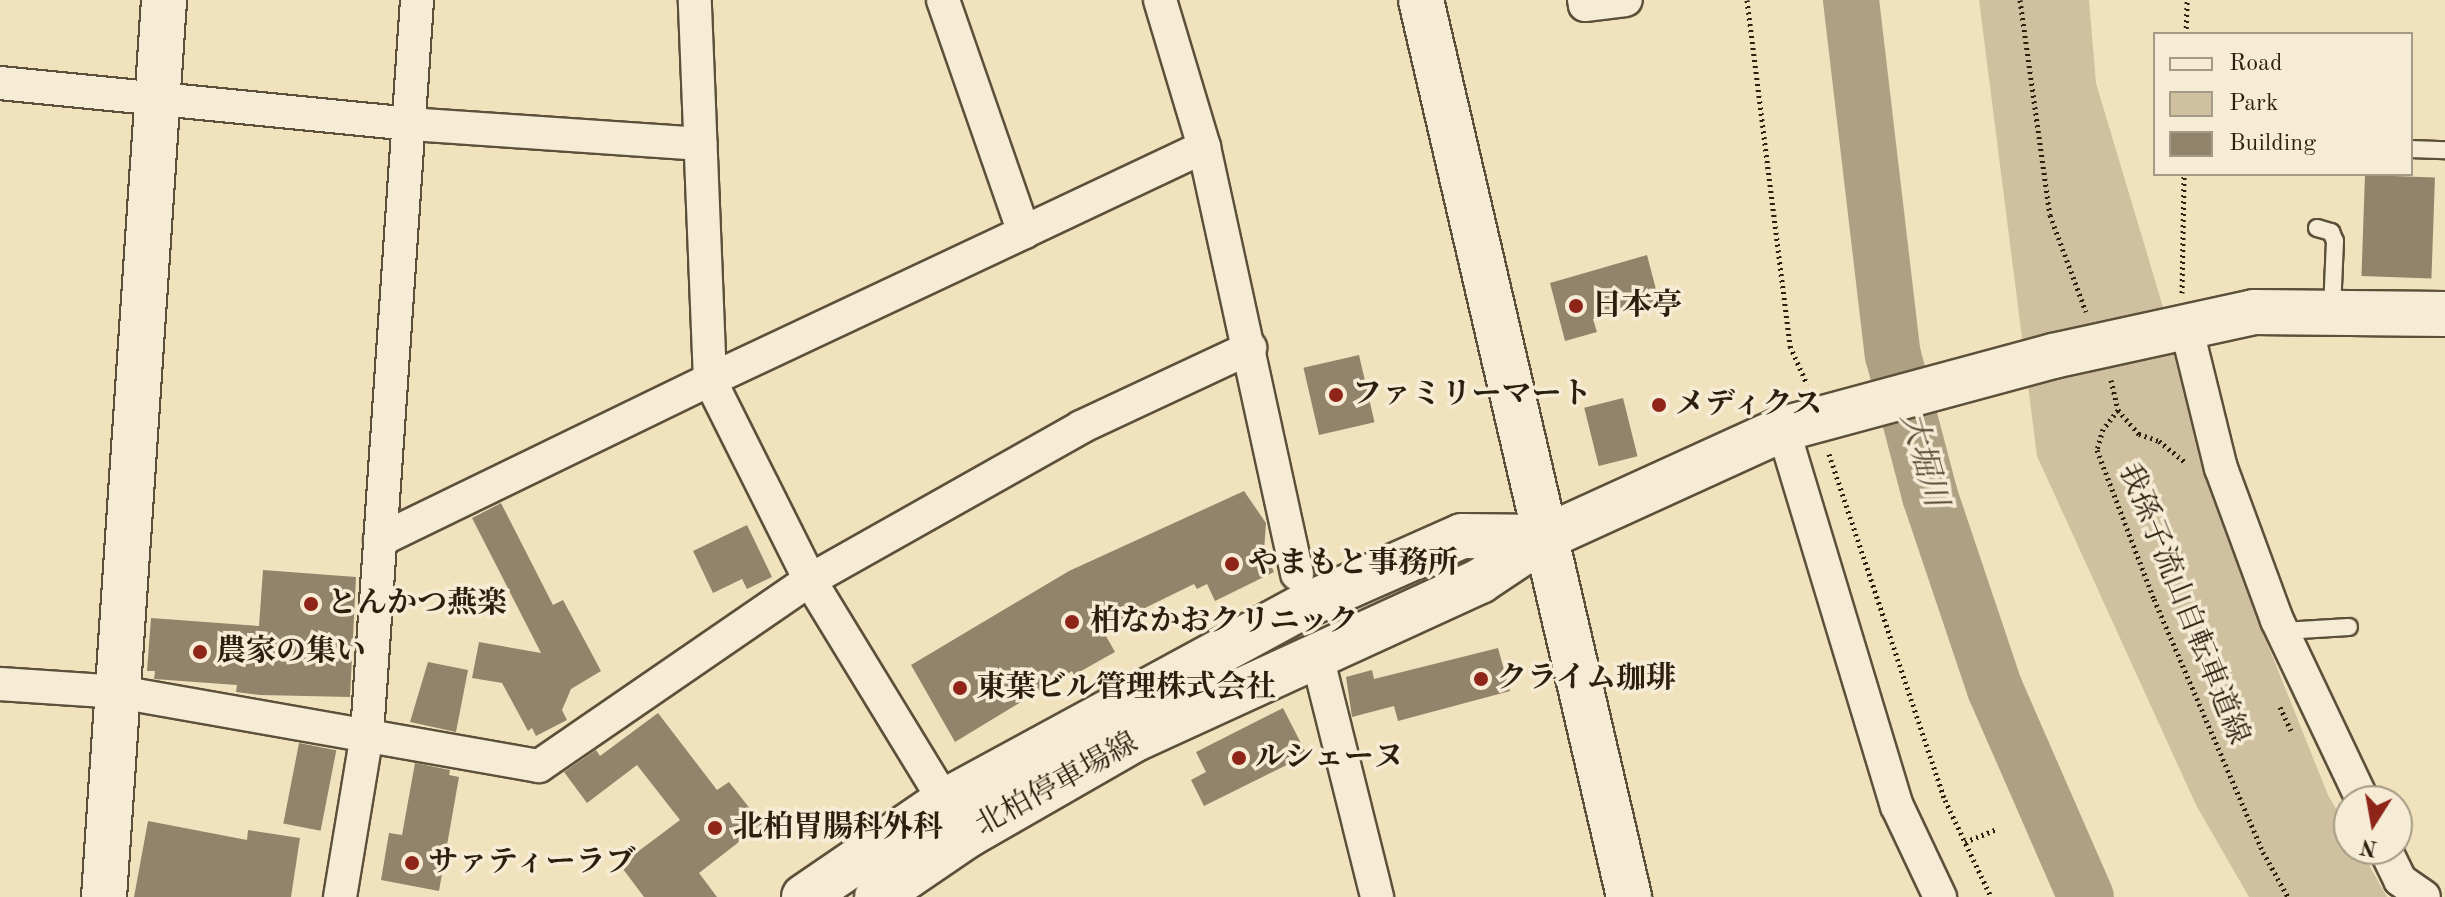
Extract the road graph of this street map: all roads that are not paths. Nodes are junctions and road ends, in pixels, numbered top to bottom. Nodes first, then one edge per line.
1 (164, 0) edge
2 (417, 0) edge
3 (695, 0) edge
4 (943, 0) edge
5 (1160, 0) edge
6 (1421, 0) edge
7 (1584, 0) edge
8 (1626, 0) edge
9 (0, 83) edge
10 (157, 100) junction
11 (409, 124) junction
12 (700, 144) junction
13 (1204, 147) junction
14 (2413, 149) edge
15 (2445, 150) edge
16 (2317, 228) dead end
17 (1024, 232) junction
18 (2332, 310) junction
19 (2445, 314) edge
20 (2186, 326) junction
21 (1250, 348) junction
22 (710, 380) junction
23 (1799, 423) junction
24 (1546, 537) junction
25 (380, 540) junction
26 (1297, 574) dead end
27 (810, 580) junction
28 (2349, 627) dead end
29 (2283, 631) junction
30 (1321, 672) dead end
31 (0, 684) edge
32 (119, 692) junction
33 (367, 734) junction
34 (2355, 785) edge
35 (955, 818) junction
36 (2393, 865) edge
37 (104, 897) edge
38 (340, 897) edge
39 (804, 897) edge
40 (877, 897) edge
41 (1377, 897) edge
42 (1629, 897) edge
43 (1940, 897) edge
44 (2424, 897) edge

1 - 10 street
2 - 11 street
3 - 12 street
4 - 17 street
5 - 13 street
6 - 24 street
7 - 8 street
9 - 10 street
10 - 11 street
10 - 32 street
11 - 12 street
11 - 25 street
12 - 22 street
13 - 17 street
13 - 21 street
14 - 15 lane
16 - 18 lane
17 - 22 street
18 - 19 street, 北柏停車場線
18 - 20 street, 北柏停車場線
20 - 23 street, 北柏停車場線
20 - 29 street
21 - 26 street
21 - 27 street
22 - 25 street
22 - 27 street
23 - 24 street, 北柏停車場線
23 - 43 street
24 - 35 street, 北柏停車場線
24 - 42 street
25 - 33 street
27 - 33 street
27 - 35 street
28 - 29 lane
29 - 34 street
30 - 41 street
31 - 32 street
32 - 33 street
32 - 37 street
33 - 38 street
35 - 39 street, 北柏停車場線
35 - 40 street, 北柏停車場線
36 - 44 street

